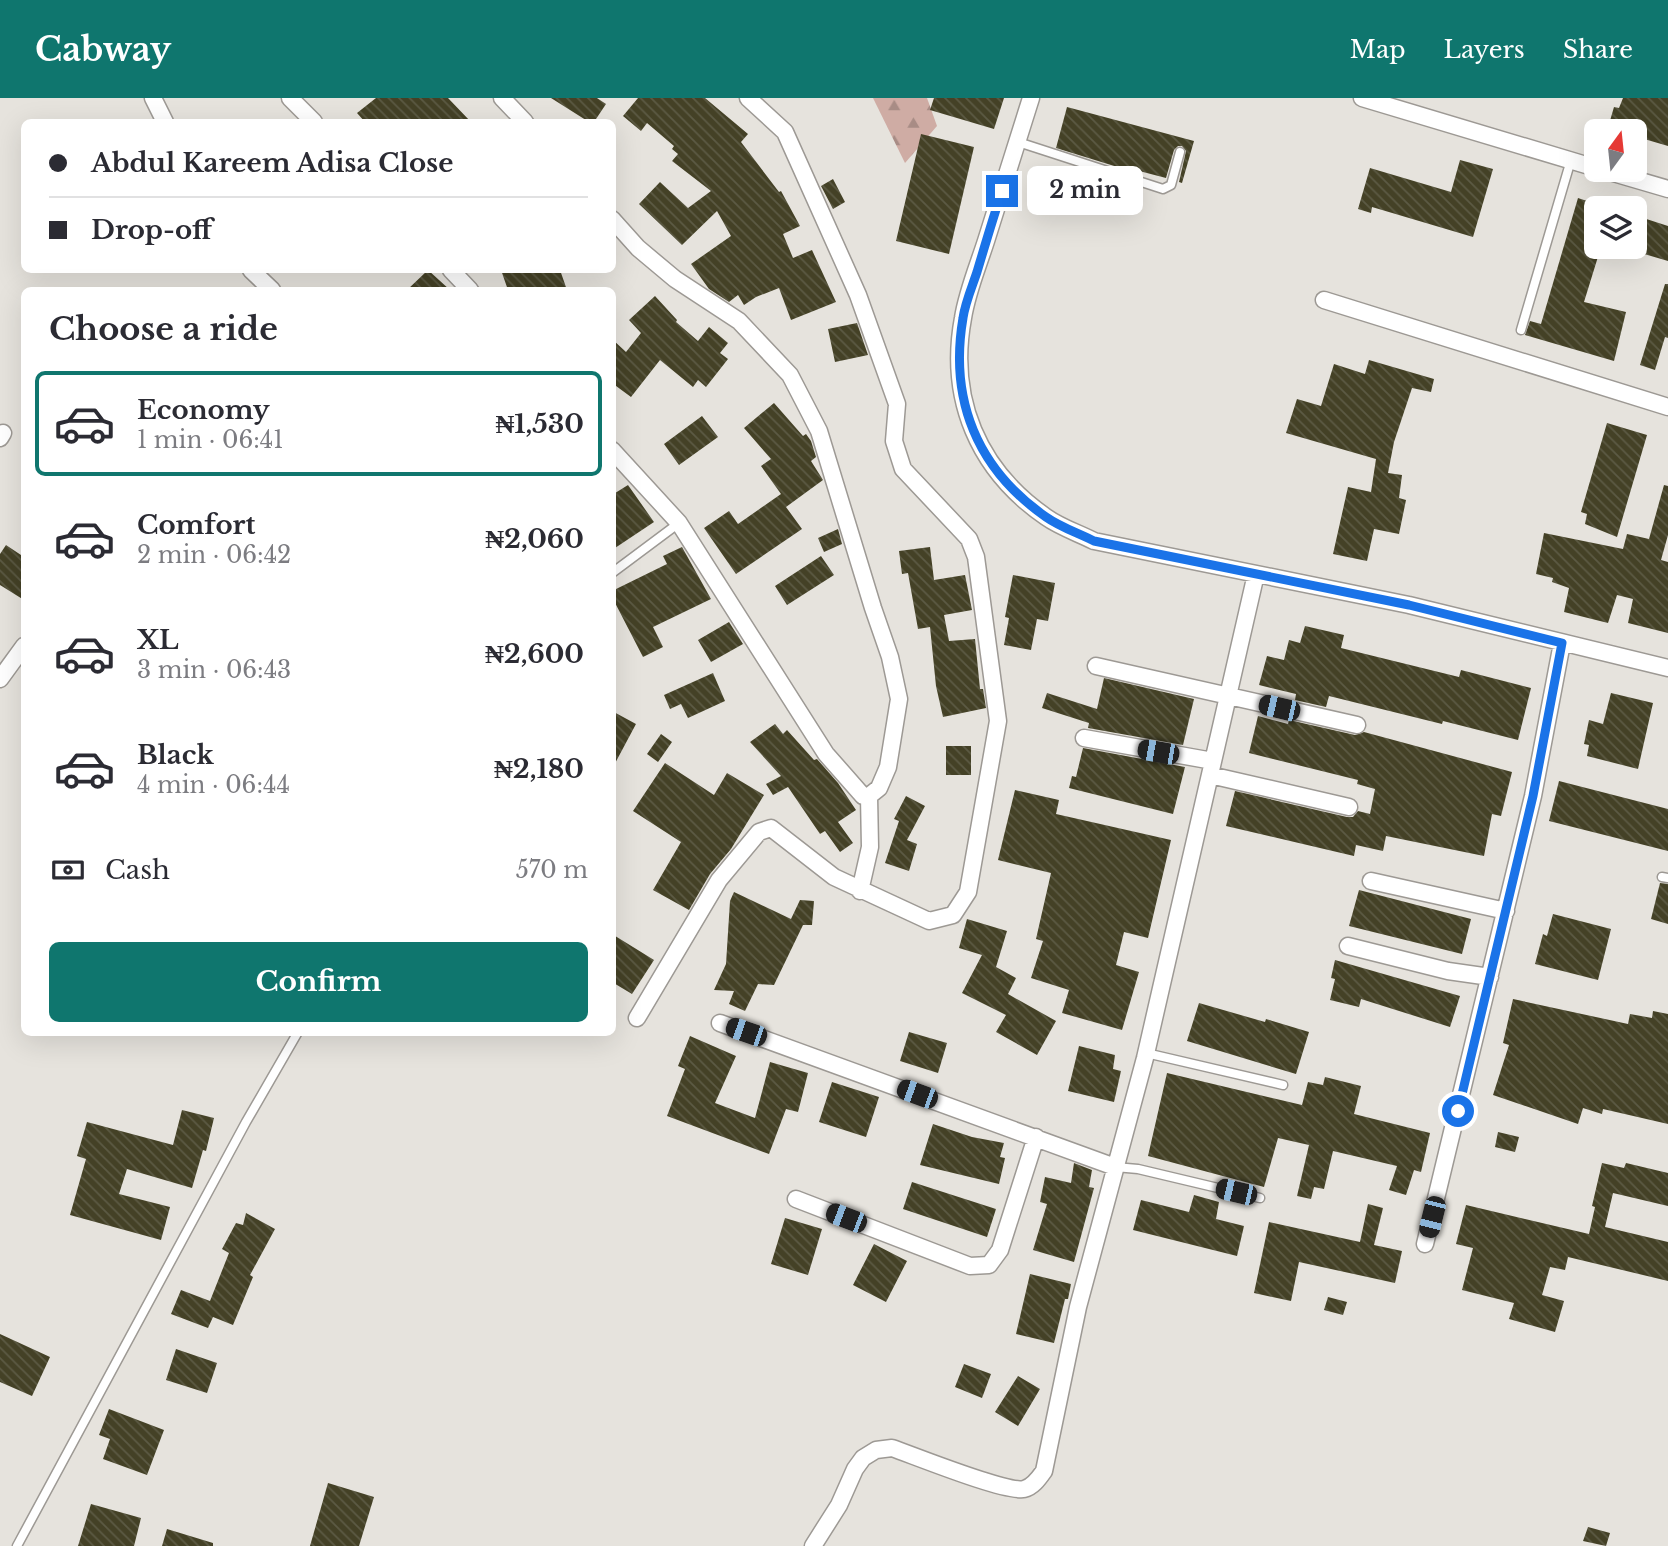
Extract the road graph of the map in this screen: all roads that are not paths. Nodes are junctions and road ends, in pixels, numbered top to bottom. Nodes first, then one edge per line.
1 (153, 98) edge
2 (290, 98) edge
3 (502, 98) edge
4 (748, 98) edge
5 (1031, 98) edge
6 (1362, 98) edge
7 (164, 119) edge
8 (310, 119) edge
9 (522, 119) edge
10 (1017, 142) junction
11 (1180, 152) dead end
12 (1572, 160) junction
13 (1584, 164) edge
14 (1644, 182) edge
15 (1668, 189) edge
16 (616, 223) edge
17 (254, 273) edge
18 (454, 273) edge
19 (269, 287) edge
20 (467, 287) edge
21 (1324, 300) dead end
22 (1521, 330) dead end
23 (1668, 407) edge
24 (616, 454) edge
25 (679, 523) junction
26 (616, 570) edge
27 (1256, 574) junction
28 (1562, 643) junction
29 (21, 650) edge
30 (1096, 666) dead end
31 (1668, 668) edge
32 (0, 679) edge
33 (1228, 697) junction
34 (1357, 725) dead end
35 (1084, 738) dead end
36 (1212, 768) junction
37 (869, 796) junction
38 (1349, 807) dead end
39 (1371, 881) dead end
40 (860, 891) junction
41 (1506, 911) junction
42 (1348, 946) dead end
43 (1490, 977) junction
44 (637, 1018) dead end
45 (720, 1023) dead end
46 (296, 1036) edge
47 (1146, 1053) junction
48 (1283, 1085) dead end
49 (1036, 1138) junction
50 (1115, 1167) junction
51 (1260, 1198) dead end
52 (796, 1199) dead end
53 (1425, 1244) dead end
54 (17, 1546) edge
55 (813, 1546) edge

1 - 7 street
2 - 8 street
3 - 9 street
4 - 40 street
5 - 10 street
6 - 12 street
10 - 11 lane
10 - 27 street
12 - 13 street
12 - 22 lane
14 - 15 street
16 - 37 street
17 - 19 street
18 - 20 street
21 - 23 street
24 - 25 street
25 - 26 lane
25 - 37 street
27 - 28 street
27 - 33 street
28 - 31 street
28 - 41 street
29 - 32 street
30 - 33 street
33 - 34 street
33 - 36 street
35 - 36 street
36 - 38 street
36 - 47 street
37 - 40 street
39 - 41 street
40 - 44 street
41 - 43 street
42 - 43 street
43 - 53 street
45 - 49 street
46 - 54 lane
47 - 48 lane
47 - 50 street
49 - 50 street
49 - 52 street
50 - 51 lane
50 - 55 street

